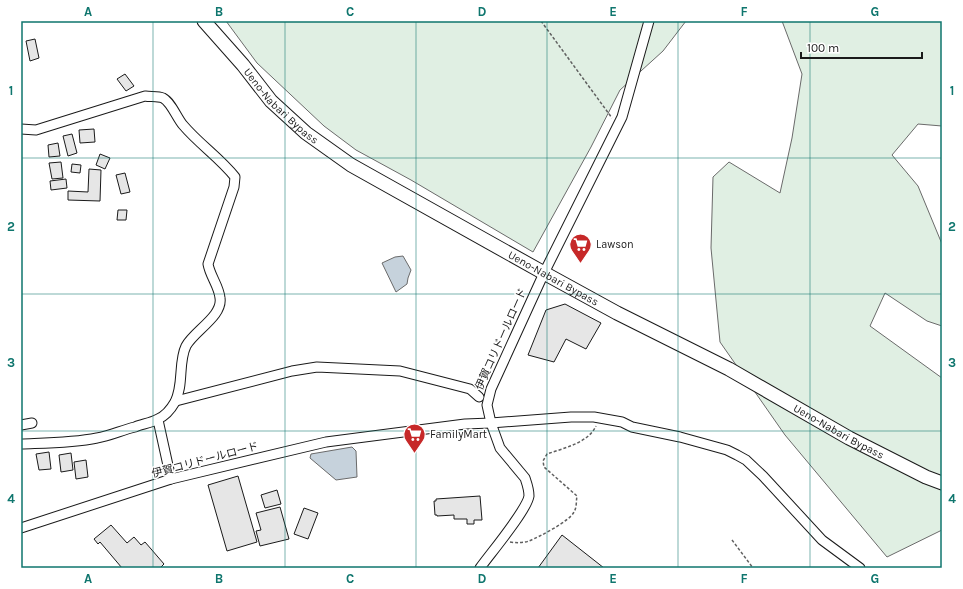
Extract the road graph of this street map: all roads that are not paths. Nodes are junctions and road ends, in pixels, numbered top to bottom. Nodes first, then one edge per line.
1 (204, 21) edge
2 (649, 21) edge
3 (21, 129) edge
4 (544, 273) junction
5 (479, 396) dead end
6 (176, 401) junction
7 (158, 420) junction
8 (32, 423) dead end
9 (491, 423) junction
10 (21, 425) edge
11 (21, 444) edge
12 (171, 479) junction
13 (942, 483) edge
14 (23, 528) edge
15 (480, 568) edge
16 (860, 568) edge

1 - 4 highway, Ueno-Nabari Bypass
2 - 4 street, 伊賀コリドールロード
3 - 6 street
4 - 9 street, 伊賀コリドールロード
4 - 13 highway, Ueno-Nabari Bypass
5 - 6 street
6 - 7 street
7 - 11 street
7 - 12 street
8 - 10 street
9 - 12 street, 伊賀コリドールロード
9 - 15 street
9 - 16 street
12 - 14 street, 伊賀コリドールロード

